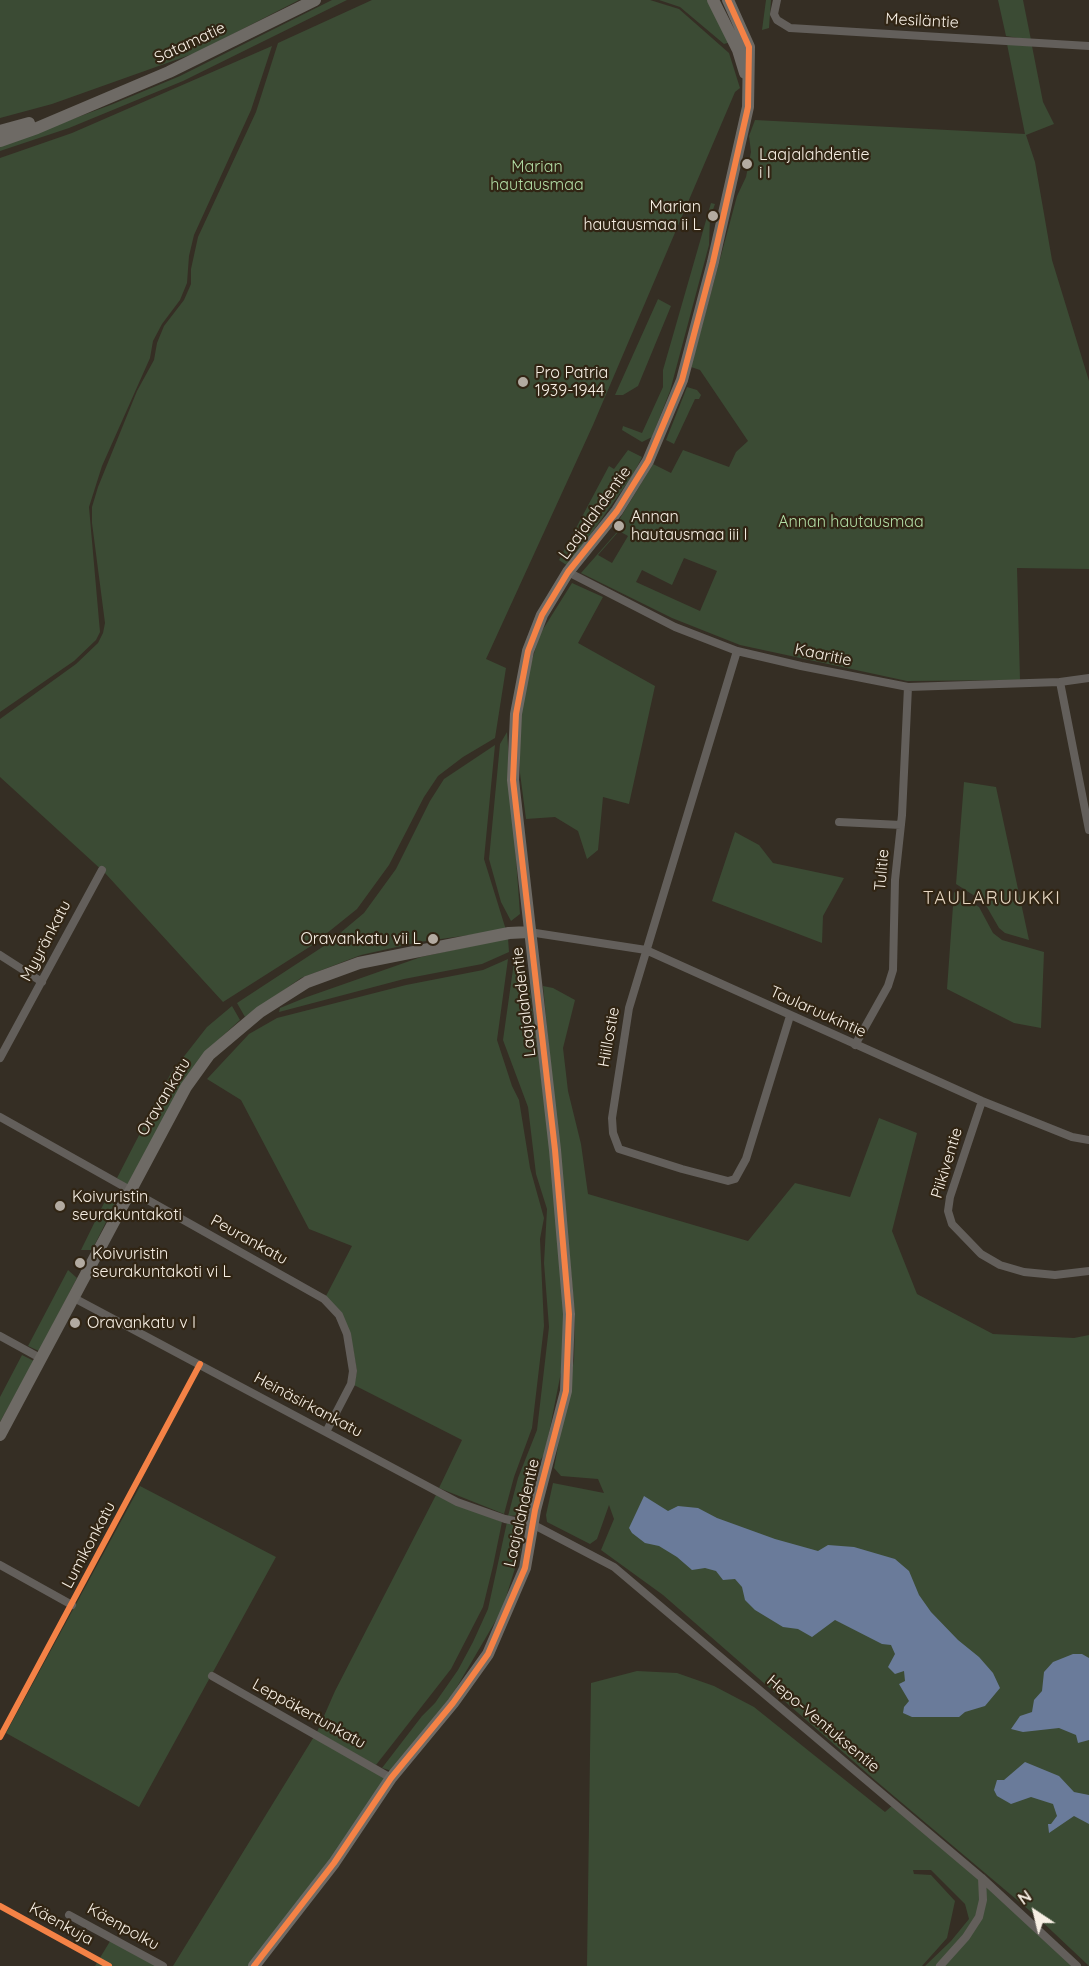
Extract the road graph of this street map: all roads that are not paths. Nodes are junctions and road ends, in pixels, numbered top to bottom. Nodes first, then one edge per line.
1 (315, 0) edge
2 (713, 0) edge
3 (728, 0) edge
4 (777, 0) edge
5 (1089, 46) edge
6 (749, 90) junction
7 (76, 110) junction
8 (0, 131) edge
9 (0, 141) edge
10 (568, 572) junction
11 (737, 651) junction
12 (1089, 678) edge
13 (1060, 682) junction
14 (908, 687) junction
15 (839, 822) dead end
16 (901, 825) junction
17 (1089, 830) edge
18 (102, 870) dead end
19 (529, 933) junction
20 (645, 950) junction
21 (0, 955) edge
22 (42, 982) junction
23 (790, 1016) junction
24 (855, 1045) junction
25 (0, 1058) edge
26 (982, 1101) junction
27 (0, 1117) edge
28 (1089, 1140) edge
29 (129, 1190) junction
30 (1089, 1271) edge
31 (74, 1298) junction
32 (0, 1336) edge
33 (42, 1359) junction
34 (326, 1432) junction
35 (0, 1435) edge
36 (534, 1525) junction
37 (0, 1565) edge
38 (72, 1605) dead end
39 (212, 1676) dead end
40 (391, 1778) junction
41 (982, 1878) junction
42 (69, 1915) dead end
43 (163, 1966) edge
44 (254, 1966) edge
45 (940, 1966) edge
46 (1077, 1966) edge

1 - 7 street, Satamatie
2 - 6 street, Laajalahdentie
3 - 6 street, Laajalahdentie
4 - 5 street, Mesiläntie
6 - 10 street, Laajalahdentie
7 - 8 street, Satamatie
7 - 9 street, Satamatie
10 - 11 street, Kaaritie
10 - 19 street, Laajalahdentie
11 - 14 street, Kaaritie
11 - 20 street, Hiillostie
12 - 13 street, Kaaritie
13 - 14 street, Kaaritie
13 - 17 street
14 - 16 street, Tulitie
15 - 16 street
16 - 24 street, Tulitie
18 - 22 street, Myyränkatu
19 - 20 street, Taularuukintie
19 - 29 street, Oravankatu
19 - 36 street, Laajalahdentie
20 - 23 street, Taularuukintie
20 - 23 street, Hiillostie
21 - 22 street
22 - 25 street, Myyränkatu
23 - 24 street, Taularuukintie
24 - 26 street, Taularuukintie
26 - 28 street, Taularuukintie
26 - 30 street, Piikiventie
27 - 29 street, Peurankatu
29 - 31 street, Oravankatu
29 - 34 street, Peurankatu
31 - 33 street, Oravankatu
31 - 34 street, Heinäsirkankatu
32 - 33 street
33 - 35 street, Oravankatu
34 - 36 street, Heinäsirkankatu
36 - 40 street, Laajalahdentie
36 - 41 street, Hepo-Ventuksentie
37 - 38 street
39 - 40 street, Leppäkertunkatu
40 - 44 street, Laajalahdentie
41 - 45 street
41 - 46 street, Hepo-Ventuksentie
42 - 43 street, Käenpolku

